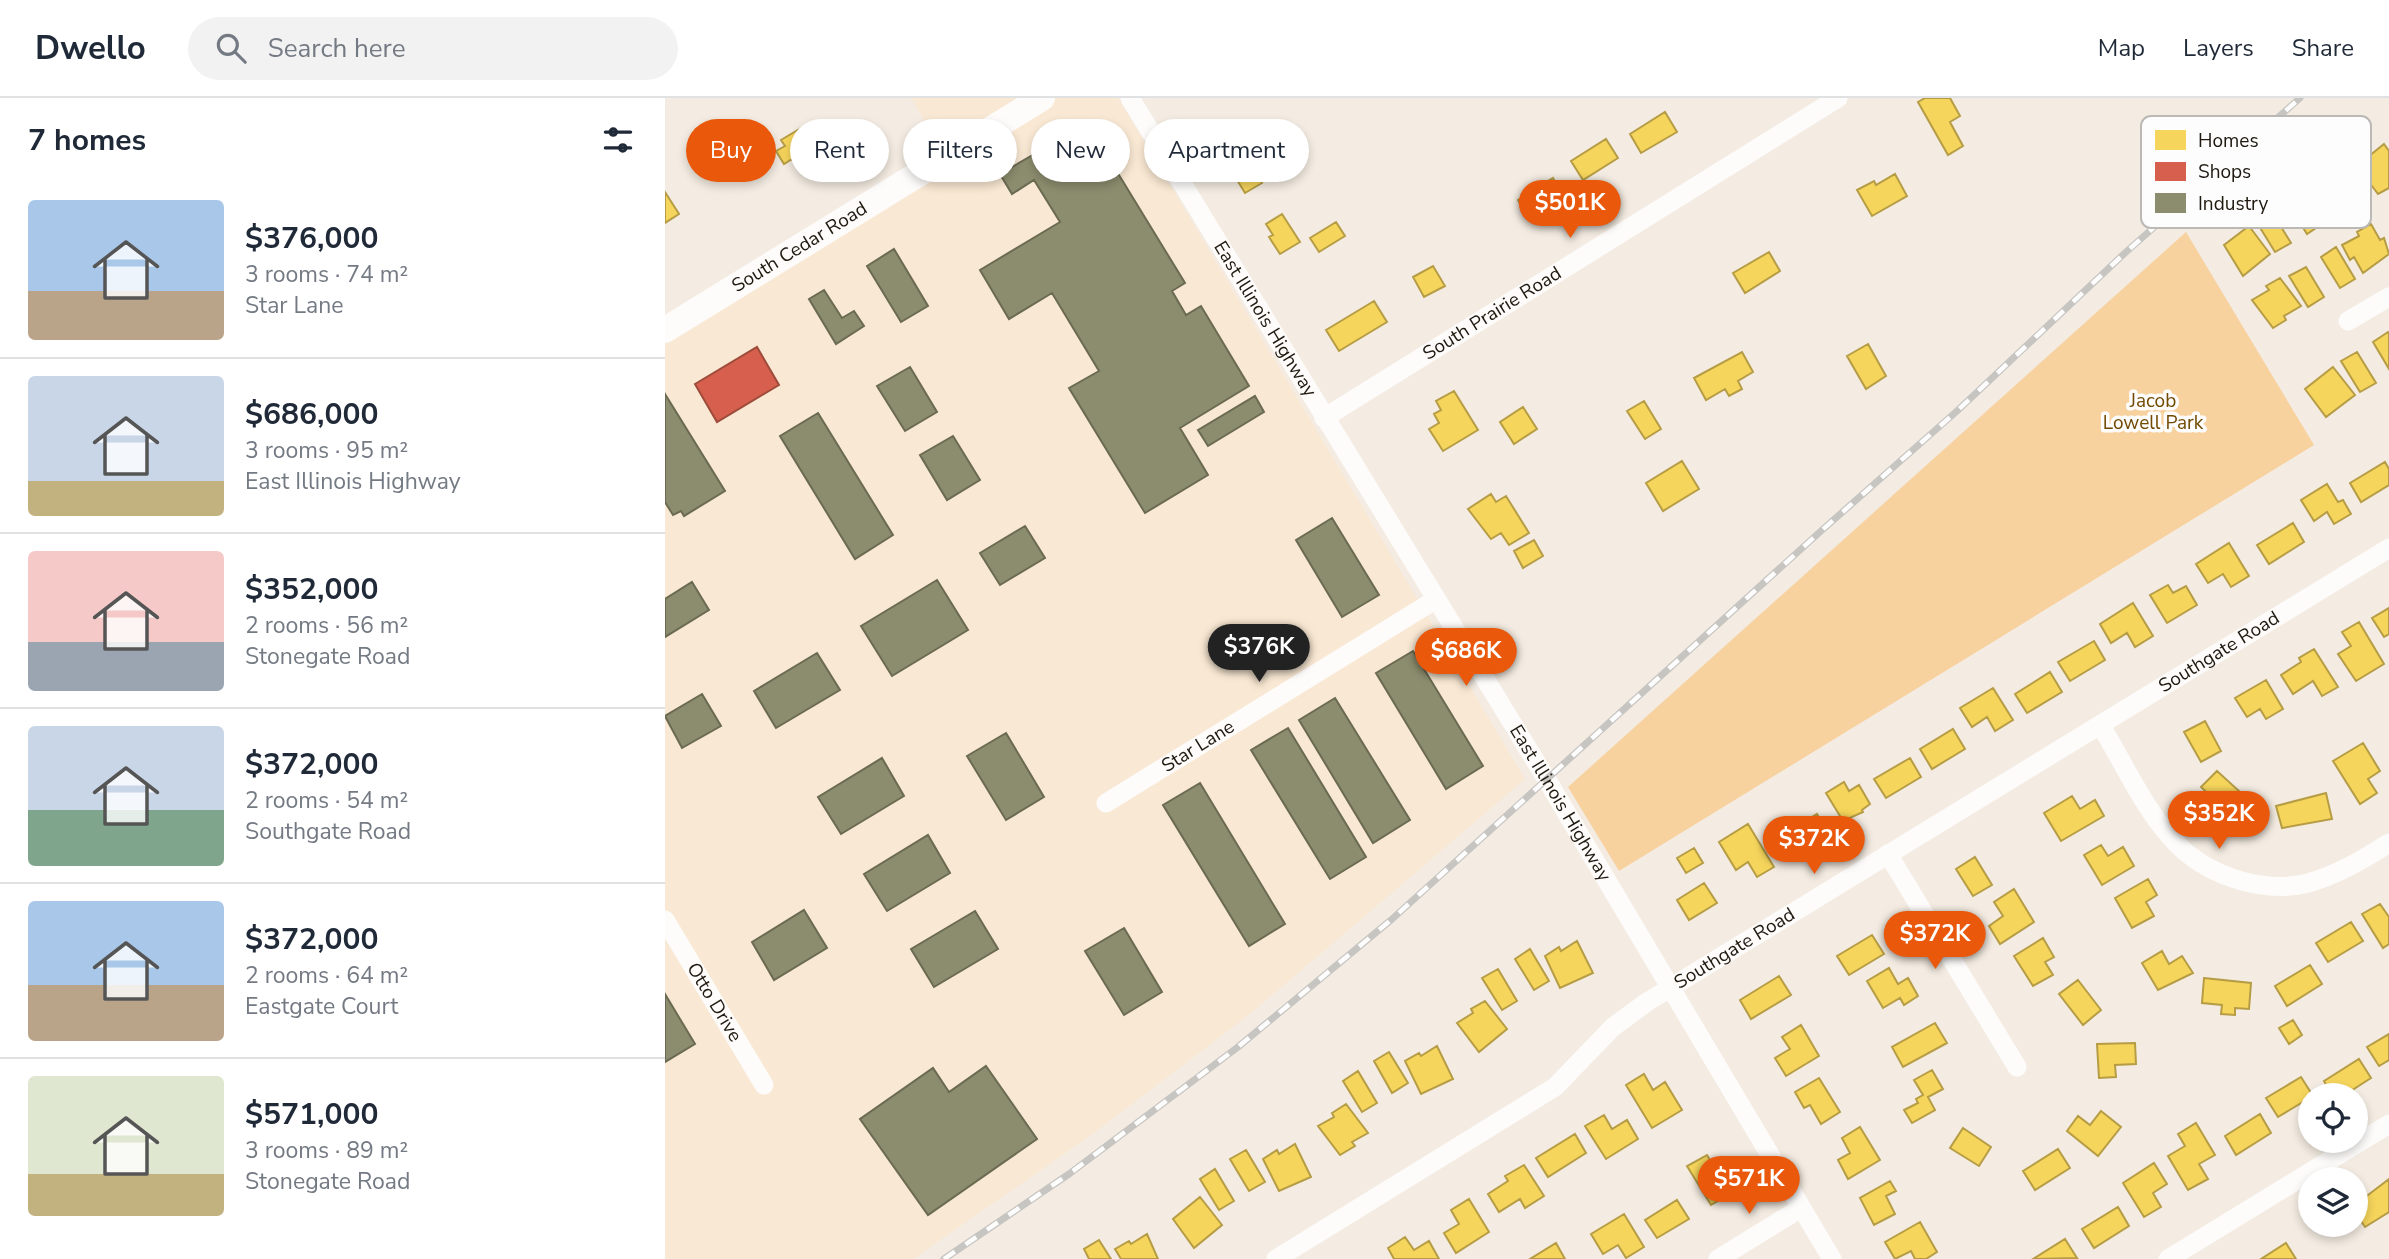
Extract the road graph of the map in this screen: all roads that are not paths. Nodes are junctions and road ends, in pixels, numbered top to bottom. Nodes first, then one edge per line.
1 (1042, 98) edge
2 (1131, 98) edge
3 (1838, 98) edge
4 (2389, 297) edge
5 (2348, 321) dead end
6 (665, 330) edge
7 (1324, 418) junction
8 (2389, 548) edge
9 (1434, 600) junction
10 (2101, 726) junction
11 (1106, 803) dead end
12 (2389, 843) edge
13 (1888, 855) junction
14 (665, 920) edge
15 (1670, 988) junction
16 (2017, 1067) dead end
17 (764, 1084) dead end
18 (2389, 1124) edge
19 (1801, 1208) junction
20 (1276, 1259) edge
21 (1718, 1259) edge
22 (1832, 1259) edge
23 (2168, 1259) edge

1 - 6 main road, South Cedar Road
2 - 7 street, East Illinois Highway
3 - 7 street, South Prairie Road
4 - 5 street
7 - 9 street, East Illinois Highway
8 - 10 street, Southgate Road
9 - 11 street, Star Lane
9 - 15 street, East Illinois Highway
10 - 12 street
10 - 13 street, Southgate Road
13 - 15 street, Southgate Road
13 - 16 street
14 - 17 street, Otto Drive
15 - 19 street, East Illinois Highway
15 - 20 street, Southgate Road
18 - 23 street
19 - 21 street
19 - 22 street, East Illinois Highway

